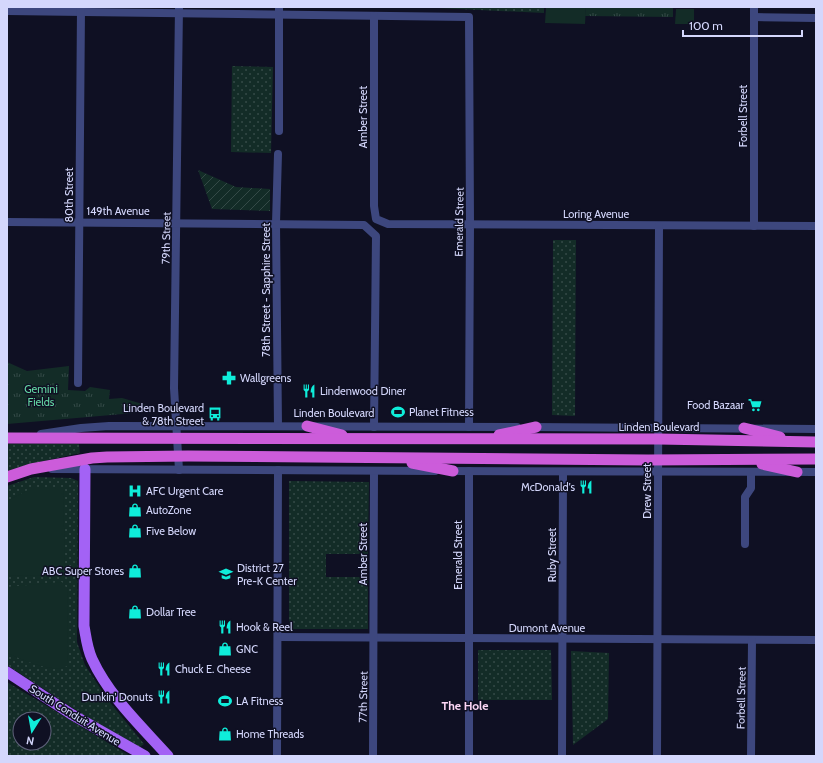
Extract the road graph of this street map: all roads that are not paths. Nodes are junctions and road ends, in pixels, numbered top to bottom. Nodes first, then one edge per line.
1 (279, 7) edge
2 (754, 7) edge
3 (81, 10) edge
4 (7, 11) edge
5 (179, 11) edge
6 (279, 16) junction
7 (374, 16) junction
8 (754, 17) junction
9 (816, 18) edge
10 (279, 131) dead end
11 (278, 154) dead end
12 (376, 219) joint
13 (7, 222) edge
14 (80, 222) junction
15 (178, 223) junction
16 (276, 223) junction
17 (470, 225) junction
18 (660, 226) junction
19 (754, 226) junction
20 (816, 226) edge
21 (78, 383) dead end
22 (176, 426) junction
23 (278, 426) junction
24 (306, 426) junction
25 (374, 427) junction
26 (469, 427) junction
27 (659, 427) junction
28 (536, 428) junction
29 (744, 428) junction
30 (816, 429) edge
31 (7, 438) edge
32 (21, 438) junction
33 (177, 439) junction
34 (659, 439) junction
35 (360, 440) junction
36 (474, 440) junction
37 (800, 442) junction
38 (816, 442) edge
39 (178, 456) junction
40 (387, 458) junction
41 (816, 459) edge
42 (659, 460) junction
43 (742, 460) junction
44 (85, 464) junction
45 (179, 470) junction
46 (278, 470) junction
47 (374, 471) junction
48 (453, 471) junction
49 (469, 471) junction
50 (563, 472) junction
51 (659, 472) junction
52 (751, 472) junction
53 (797, 472) junction
54 (816, 472) edge
55 (7, 477) edge
56 (745, 544) dead end
57 (278, 637) junction
58 (374, 638) junction
59 (469, 638) junction
60 (563, 639) junction
61 (658, 639) junction
62 (752, 640) junction
63 (816, 640) edge
64 (7, 672) edge
65 (145, 756) edge
66 (168, 756) edge
67 (277, 756) edge
68 (373, 756) edge
69 (469, 756) edge
70 (562, 756) edge
71 (657, 756) edge
72 (751, 756) edge

1 - 6 street
2 - 8 street, Forbell Street
3 - 4 street
3 - 5 street
3 - 14 street, 80th Street
5 - 6 street
5 - 15 street, 79th Street
6 - 7 street
6 - 10 street
7 - 12 street, Amber Street
7 - 17 street, Emerald Street
8 - 9 street
8 - 19 street, Forbell Street
11 - 16 street, 78th Street - Sapphire Street
12 - 17 street, Loring Avenue
13 - 14 street, 149th Avenue
14 - 15 street, 149th Avenue
14 - 21 street, 80th Street
15 - 16 street, 149th Avenue
15 - 22 street, 79th Street
16 - 23 street, 78th Street - Sapphire Street
16 - 25 street
17 - 18 street, Loring Avenue
17 - 26 street, Emerald Street
18 - 19 street, Loring Avenue
18 - 27 street, Drew Street
19 - 20 street, Loring Avenue
22 - 23 street, Linden Boulevard
22 - 32 street, Linden Boulevard
22 - 33 street, 79th Street
23 - 24 street, Linden Boulevard
24 - 25 street, Linden Boulevard
24 - 35 highway
25 - 26 street, Linden Boulevard
26 - 28 street, Linden Boulevard
27 - 28 street, Linden Boulevard
27 - 29 street, Linden Boulevard
27 - 34 street, Drew Street
28 - 36 highway
29 - 30 street, Linden Boulevard
29 - 37 highway
31 - 32 highway, Linden Boulevard
32 - 33 highway, Linden Boulevard
33 - 35 highway, Linden Boulevard
33 - 39 street, 79th Street
34 - 36 highway, Linden Boulevard
34 - 37 highway, Linden Boulevard
34 - 42 street, Drew Street
35 - 36 highway, Linden Boulevard
37 - 38 highway, Linden Boulevard
39 - 40 highway
39 - 44 highway
39 - 45 street, 79th Street
40 - 42 highway
40 - 48 highway
41 - 43 highway
42 - 43 highway
42 - 51 street, Drew Street
43 - 53 highway
44 - 45 street
44 - 55 highway
44 - 66 main road
45 - 46 street
46 - 47 street
46 - 57 street
47 - 48 street
47 - 58 street, Amber Street
48 - 49 street
49 - 50 street
49 - 59 street, Emerald Street
50 - 51 street
50 - 60 street, Ruby Street
51 - 52 street
51 - 61 street, Drew Street
52 - 53 street
52 - 56 street
53 - 54 street
57 - 58 street, Dumont Avenue
57 - 67 street
58 - 59 street, Dumont Avenue
58 - 68 street, 77th Street
59 - 60 street, Dumont Avenue
59 - 69 street, Emerald Street
60 - 61 street, Dumont Avenue
60 - 70 street, Ruby Street
61 - 62 street, Dumont Avenue
61 - 71 street, Drew Street
62 - 63 street, Dumont Avenue
62 - 72 street, Forbell Street
64 - 65 main road, South Conduit Avenue

